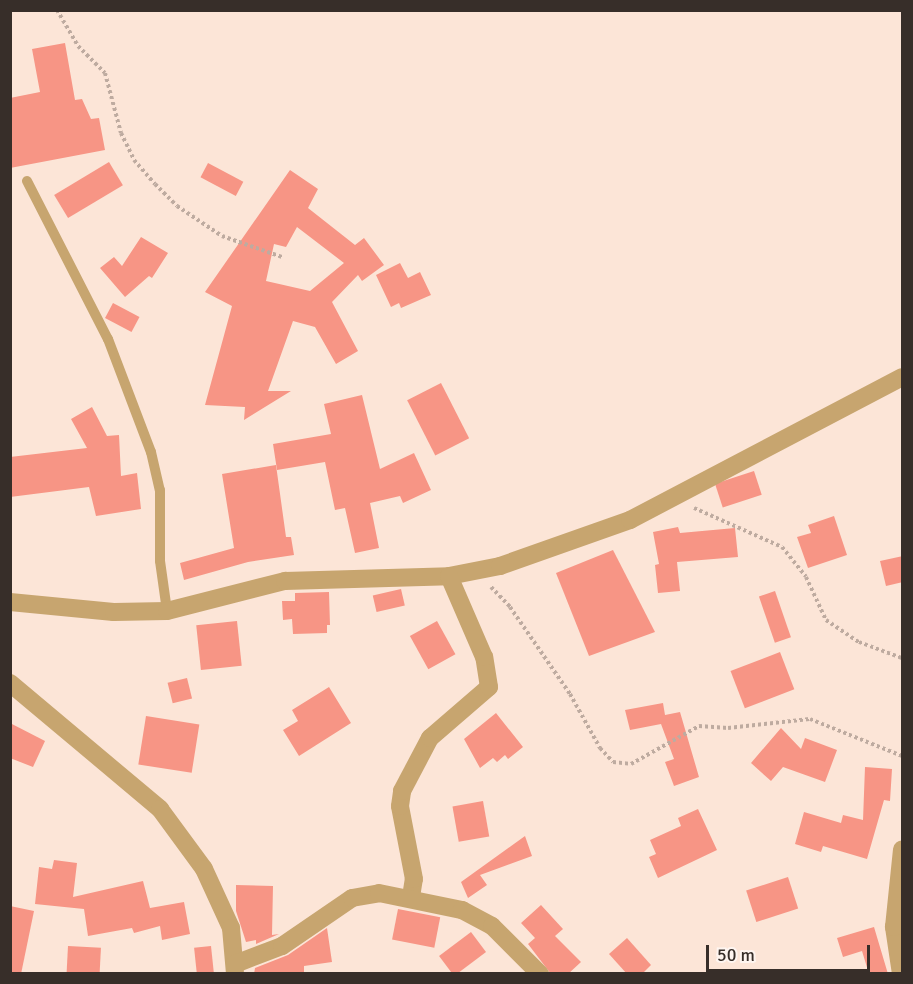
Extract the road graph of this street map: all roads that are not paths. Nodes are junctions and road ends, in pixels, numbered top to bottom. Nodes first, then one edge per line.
1 (27, 181) dead end
2 (903, 377) edge
3 (449, 576) junction
4 (10, 602) edge
5 (167, 611) junction
6 (10, 683) edge
7 (903, 849) edge
8 (411, 897) junction
9 (899, 940) edge
10 (235, 969) edge
11 (540, 974) edge
12 (901, 974) edge

1 - 5 lane
2 - 3 street
3 - 5 street
3 - 8 street
4 - 5 street
6 - 10 street
7 - 9 street
8 - 10 street
8 - 11 street
9 - 12 street

